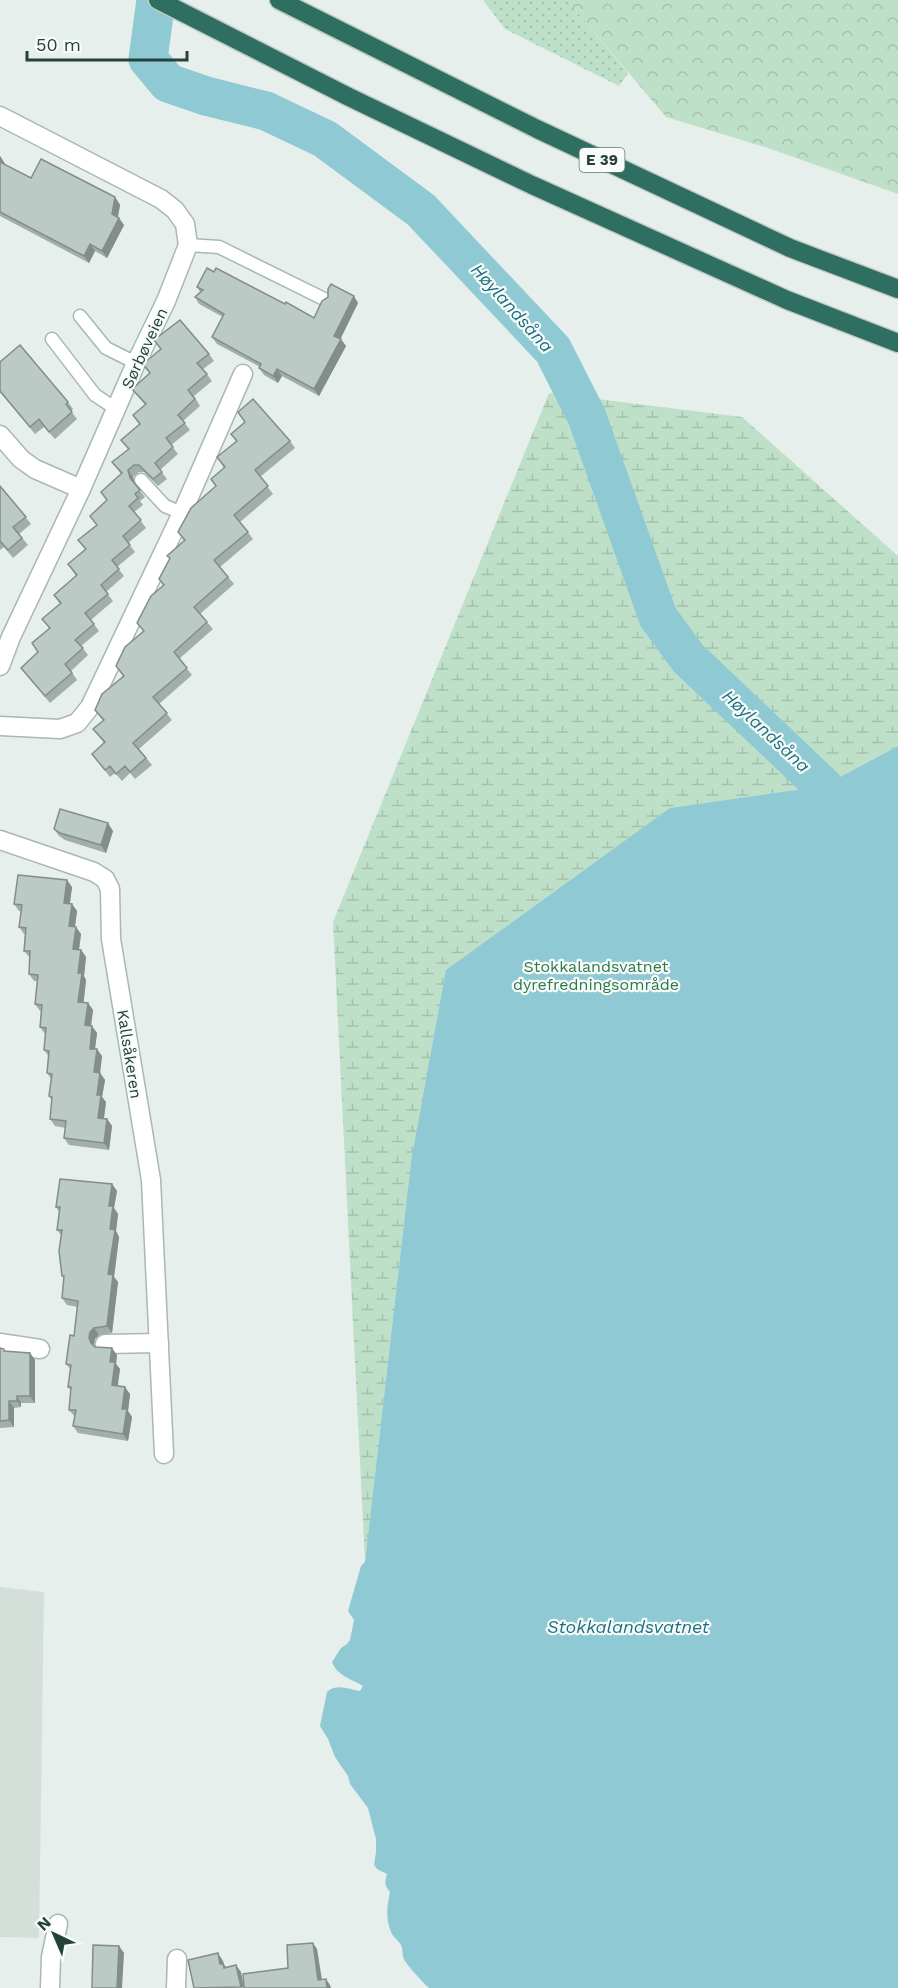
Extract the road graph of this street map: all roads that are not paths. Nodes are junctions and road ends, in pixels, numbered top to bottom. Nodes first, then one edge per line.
1 (158, 0) edge
2 (279, 0) edge
3 (0, 116) edge
4 (188, 245) junction
5 (898, 289) edge
6 (326, 300) edge
7 (80, 316) dead end
8 (52, 339) dead end
9 (898, 343) edge
10 (136, 363) junction
11 (243, 374) dead end
12 (116, 409) junction
13 (0, 435) edge
14 (141, 480) edge
15 (81, 489) junction
16 (182, 513) junction
17 (6, 635) edge
18 (0, 666) edge
19 (0, 726) edge
20 (0, 840) edge
21 (0, 1343) edge
22 (159, 1343) junction
23 (105, 1344) dead end
24 (40, 1349) dead end
25 (164, 1454) dead end
26 (58, 1924) dead end
27 (177, 1959) dead end
28 (50, 1988) edge
29 (176, 1988) edge

1 - 9 highway
2 - 5 highway, E 39
3 - 4 street
4 - 6 lane
4 - 10 street, Sørbøveien
7 - 10 lane
8 - 12 lane
10 - 12 street, Sørbøveien
11 - 16 street
12 - 15 street, Sørbøveien
13 - 15 street
14 - 16 lane
15 - 17 street, Sørbøveien
16 - 19 street
17 - 18 street, Sørbøveien
20 - 22 street, Kallsåkeren
21 - 24 street
22 - 23 street
22 - 25 street, Kallsåkeren
26 - 28 street
27 - 29 street

